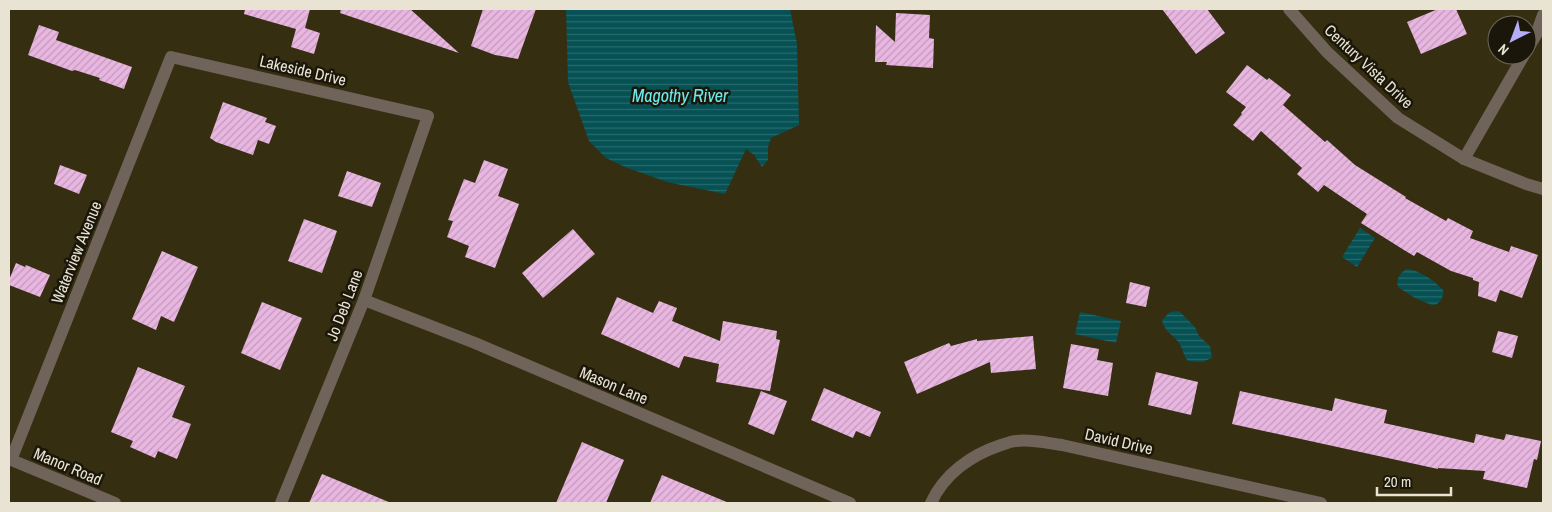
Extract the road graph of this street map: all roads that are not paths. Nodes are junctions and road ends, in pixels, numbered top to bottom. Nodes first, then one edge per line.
1 (1289, 9) edge
2 (1543, 15) edge
3 (1537, 32) edge
4 (170, 57) joint
5 (1518, 65) edge
6 (428, 116) joint
7 (1464, 159) junction
8 (1543, 189) edge
9 (364, 300) junction
10 (10, 459) edge
11 (115, 503) edge
12 (281, 503) edge
13 (850, 503) edge
14 (931, 503) edge
15 (1321, 503) edge

1 - 7 street, Century Vista Drive
2 - 3 street
4 - 6 street, Lakeside Drive
4 - 10 street, Waterview Avenue
5 - 7 street
6 - 9 street, Jo Deb Lane
7 - 8 street, Century Vista Drive
9 - 12 street, Jo Deb Lane
9 - 13 street, Mason Lane
10 - 11 street, Manor Road
14 - 15 street, David Drive

